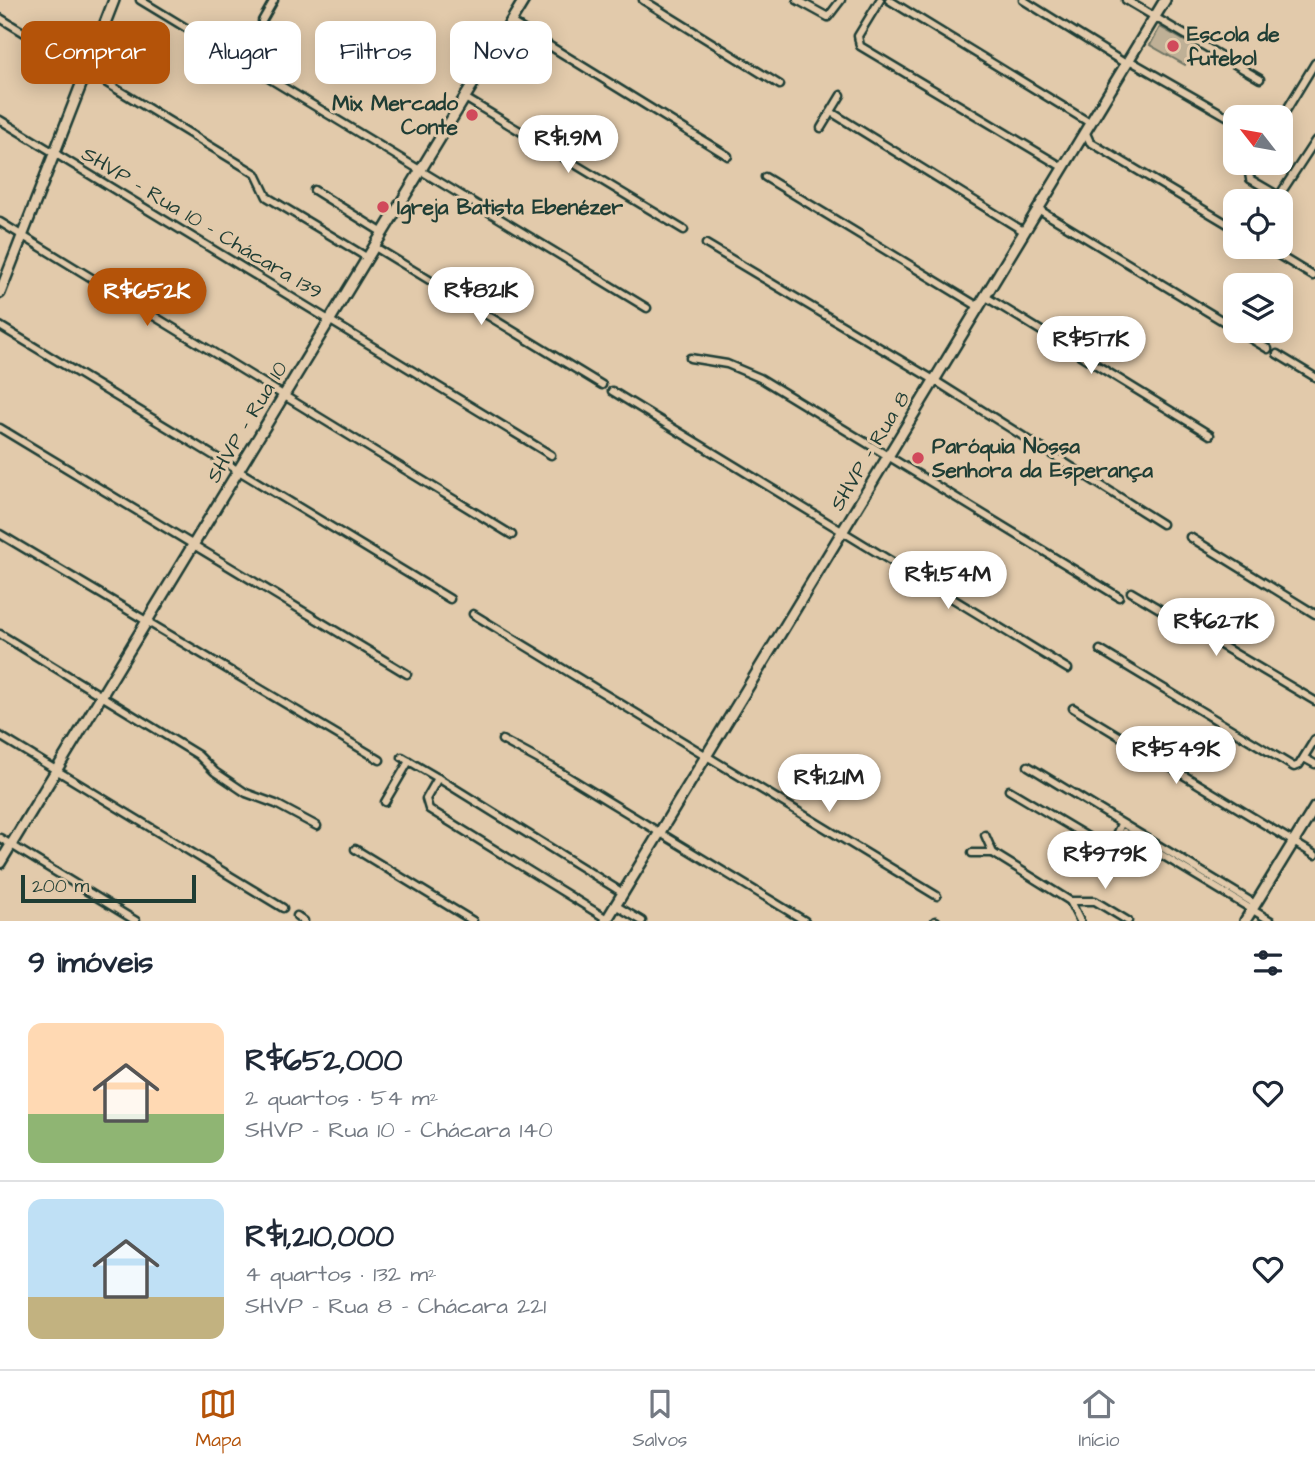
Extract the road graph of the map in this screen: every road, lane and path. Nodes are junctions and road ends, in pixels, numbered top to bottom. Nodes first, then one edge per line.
1 (114, 0) edge
2 (140, 0) edge
3 (274, 0) edge
4 (524, 0) edge
5 (643, 0) edge
6 (797, 0) edge
7 (841, 0) edge
8 (880, 0) edge
9 (889, 0) edge
10 (1023, 0) edge
11 (1126, 0) edge
12 (1165, 0) edge
13 (1155, 17) junction
14 (0, 18) edge
15 (106, 21) edge
16 (262, 21) dead end
17 (512, 21) edge
18 (21, 31) edge
19 (552, 47) edge
20 (1128, 62) junction
21 (1315, 63) edge
22 (1260, 79) dead end
23 (83, 84) edge
24 (107, 84) edge
25 (473, 84) edge
26 (780, 85) dead end
27 (841, 95) dead end
28 (465, 98) junction
29 (1290, 105) edge
30 (831, 112) junction
31 (1223, 114) edge
32 (0, 120) edge
33 (1088, 127) junction
34 (821, 128) dead end
35 (1315, 141) edge
36 (56, 155) junction
37 (728, 156) dead end
38 (1064, 168) junction
39 (420, 172) junction
40 (1249, 175) edge
41 (1293, 175) edge
42 (1293, 175) edge
43 (765, 177) dead end
44 (314, 190) dead end
45 (1038, 209) junction
46 (1223, 221) edge
47 (0, 222) edge
48 (684, 230) dead end
49 (1025, 232) junction
50 (383, 233) junction
51 (24, 237) junction
52 (706, 244) dead end
53 (375, 247) junction
54 (368, 258) junction
55 (1285, 259) edge
56 (1313, 276) dead end
57 (0, 293) edge
58 (986, 297) junction
59 (979, 307) junction
60 (647, 308) dead end
61 (330, 320) junction
62 (1223, 321) edge
63 (0, 326) edge
64 (1258, 343) edge
65 (1268, 349) dead end
66 (1278, 354) dead end
67 (690, 358) dead end
68 (1315, 377) edge
69 (934, 380) junction
70 (602, 384) dead end
71 (612, 391) dead end
72 (284, 396) junction
73 (0, 428) edge
74 (1210, 435) dead end
75 (551, 455) dead end
76 (887, 457) junction
77 (239, 469) junction
78 (1162, 524) dead end
79 (843, 531) junction
80 (0, 534) edge
81 (512, 535) dead end
82 (1190, 537) dead end
83 (192, 546) junction
84 (1131, 592) dead end
85 (1119, 597) dead end
86 (450, 599) dead end
87 (473, 614) dead end
88 (1315, 614) edge
89 (147, 621) junction
90 (0, 634) edge
91 (1100, 650) dead end
92 (1069, 669) dead end
93 (407, 674) dead end
94 (102, 696) junction
95 (1315, 701) edge
96 (1073, 708) dead end
97 (0, 736) edge
98 (1315, 739) edge
99 (502, 740) dead end
100 (706, 755) junction
101 (402, 757) dead end
102 (1304, 758) junction
103 (380, 760) dead end
104 (409, 761) junction
105 (1315, 764) edge
106 (1028, 766) dead end
107 (57, 771) junction
108 (438, 778) junction
109 (1009, 790) dead end
110 (385, 802) dead end
111 (1314, 809) edge
112 (317, 826) dead end
113 (1122, 828) junction
114 (659, 832) junction
115 (985, 835) dead end
116 (0, 838) edge
117 (1293, 842) junction
118 (11, 845) junction
119 (355, 849) dead end
120 (972, 853) dead end
121 (993, 853) junction
122 (1315, 855) edge
123 (0, 863) edge
124 (623, 893) junction
125 (937, 896) dead end
126 (1070, 901) junction
127 (615, 905) junction
128 (1253, 906) junction
129 (283, 908) dead end
130 (296, 916) dead end
131 (606, 920) edge
132 (136, 921) edge
133 (304, 921) edge
134 (473, 921) edge
135 (642, 921) edge
136 (805, 921) edge
137 (1080, 921) edge
138 (1128, 921) edge
139 (1245, 921) edge
140 (1271, 921) edge

1 - 15 street
2 - 39 street
3 - 16 street
4 - 17 street, SHVP - Rua 10
5 - 26 street
6 - 7 street
8 - 38 street
9 - 33 street
10 - 20 street
11 - 13 street
12 - 13 street, SHVP - Rua 8
13 - 20 street, SHVP - Rua 8
13 - 22 street
14 - 18 street
19 - 37 street
20 - 31 street
20 - 33 street, SHVP - Rua 8
21 - 29 street
23 - 36 street
24 - 54 street
25 - 28 street, SHVP - Rua 10
27 - 30 street
28 - 39 street, SHVP - Rua 10
28 - 48 street
30 - 34 street
30 - 49 street
32 - 36 street, SHVP - Rua 10 - Chácara 139
33 - 38 street, SHVP - Rua 8
33 - 46 street
35 - 42 street
36 - 51 street
36 - 61 street, SHVP - Rua 10 - Chácara 139
38 - 45 street, SHVP - Rua 8
39 - 50 street, SHVP - Rua 10
39 - 60 street
40 - 41 street
43 - 59 street
44 - 50 street
45 - 49 street, SHVP - Rua 8
45 - 62 street
47 - 51 street
49 - 58 street, SHVP - Rua 8
50 - 53 street, SHVP - Rua 10
51 - 57 street
51 - 72 street
52 - 69 street
53 - 54 street, SHVP - Rua 10
53 - 70 street
54 - 61 street, SHVP - Rua 10
55 - 56 street
58 - 59 street, SHVP - Rua 8
58 - 74 street
59 - 69 street, SHVP - Rua 8
61 - 72 street, SHVP - Rua 10
61 - 75 street, SHVP - Rua 10 - Chácara 139
63 - 77 street
64 - 65 street
66 - 68 street
67 - 76 street
69 - 76 street, SHVP - Rua 8
69 - 78 street
71 - 79 street
72 - 77 street, SHVP - Rua 10
72 - 81 street
73 - 83 street
76 - 79 street, SHVP - Rua 8
76 - 85 street
77 - 83 street, SHVP - Rua 10
77 - 86 street
79 - 92 street
79 - 100 street, SHVP - Rua 8
80 - 89 street
82 - 88 street
83 - 89 street, SHVP - Rua 10
83 - 93 street
84 - 95 street
87 - 100 street
89 - 94 street, SHVP - Rua 10
89 - 103 street
90 - 94 street
91 - 102 street
94 - 107 street, SHVP - Rua 10
94 - 112 street
96 - 117 street
97 - 107 street
98 - 102 street
99 - 114 street
100 - 114 street, SHVP - Rua 8
100 - 125 street
101 - 104 street
102 - 105 street
104 - 108 street
104 - 110 street
106 - 113 street
107 - 118 street, SHVP - Rua 10
107 - 129 street
108 - 124 street
108 - 131 street
109 - 113 street
111 - 117 street
113 - 128 street
114 - 124 street, SHVP - Rua 8
114 - 136 street
115 - 121 street
116 - 118 street
117 - 122 street
117 - 128 street
118 - 123 street, SHVP - Rua 10
118 - 132 street
119 - 134 street
120 - 121 street
121 - 126 street
124 - 127 street, SHVP - Rua 8
126 - 137 street
126 - 138 street
127 - 131 street, SHVP - Rua 8
127 - 135 street
128 - 139 street
128 - 140 street
130 - 133 street

